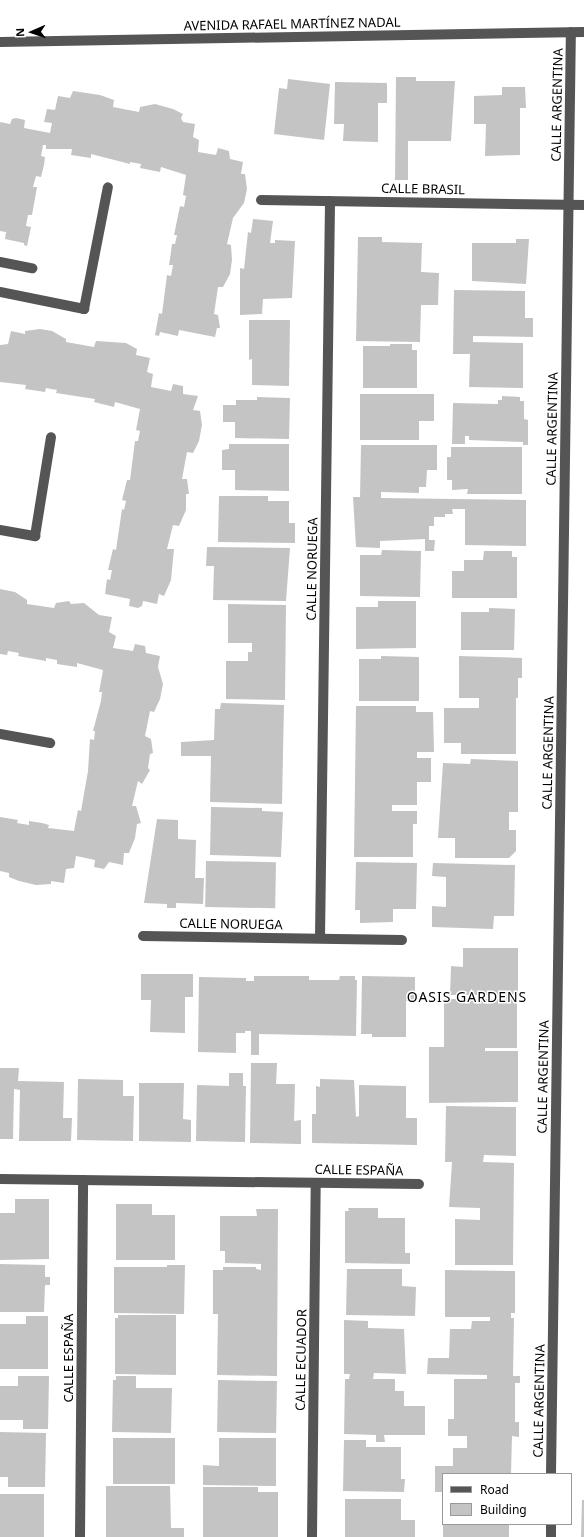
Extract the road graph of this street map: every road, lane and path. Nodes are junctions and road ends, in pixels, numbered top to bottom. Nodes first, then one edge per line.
1 (571, 32) junction
2 (584, 32) edge
3 (0, 42) edge
4 (108, 187) dead end
5 (261, 200) dead end
6 (330, 201) junction
7 (568, 204) junction
8 (584, 205) edge
9 (0, 262) edge
10 (32, 268) dead end
11 (0, 292) edge
12 (51, 437) dead end
13 (0, 530) edge
14 (0, 734) edge
15 (50, 743) dead end
16 (142, 936) dead end
17 (320, 938) junction
18 (402, 940) dead end
19 (0, 1179) edge
20 (83, 1180) junction
21 (316, 1182) junction
22 (419, 1184) dead end
23 (551, 1473) edge
24 (551, 1525) edge
25 (80, 1537) edge
26 (312, 1537) edge
27 (551, 1537) edge

1 - 2 street, AVENIDA RAFAEL MARTÍNEZ NADAL
1 - 3 street, AVENIDA RAFAEL MARTÍNEZ NADAL
1 - 7 street, CALLE ARGENTINA
4 - 11 street
5 - 6 street, CALLE BRASIL
6 - 7 street, CALLE BRASIL
6 - 17 street, CALLE NORUEGA
7 - 8 street, CALLE BRASIL
7 - 23 street, CALLE ARGENTINA
9 - 10 street
12 - 13 street
14 - 15 street
16 - 17 street, CALLE NORUEGA
17 - 18 street, CALLE NORUEGA
19 - 20 street, CALLE ESPAÑA
20 - 21 street, CALLE ESPAÑA
20 - 25 street, CALLE ESPAÑA
21 - 22 street, CALLE ESPAÑA
21 - 26 street, CALLE ECUADOR
24 - 27 street

